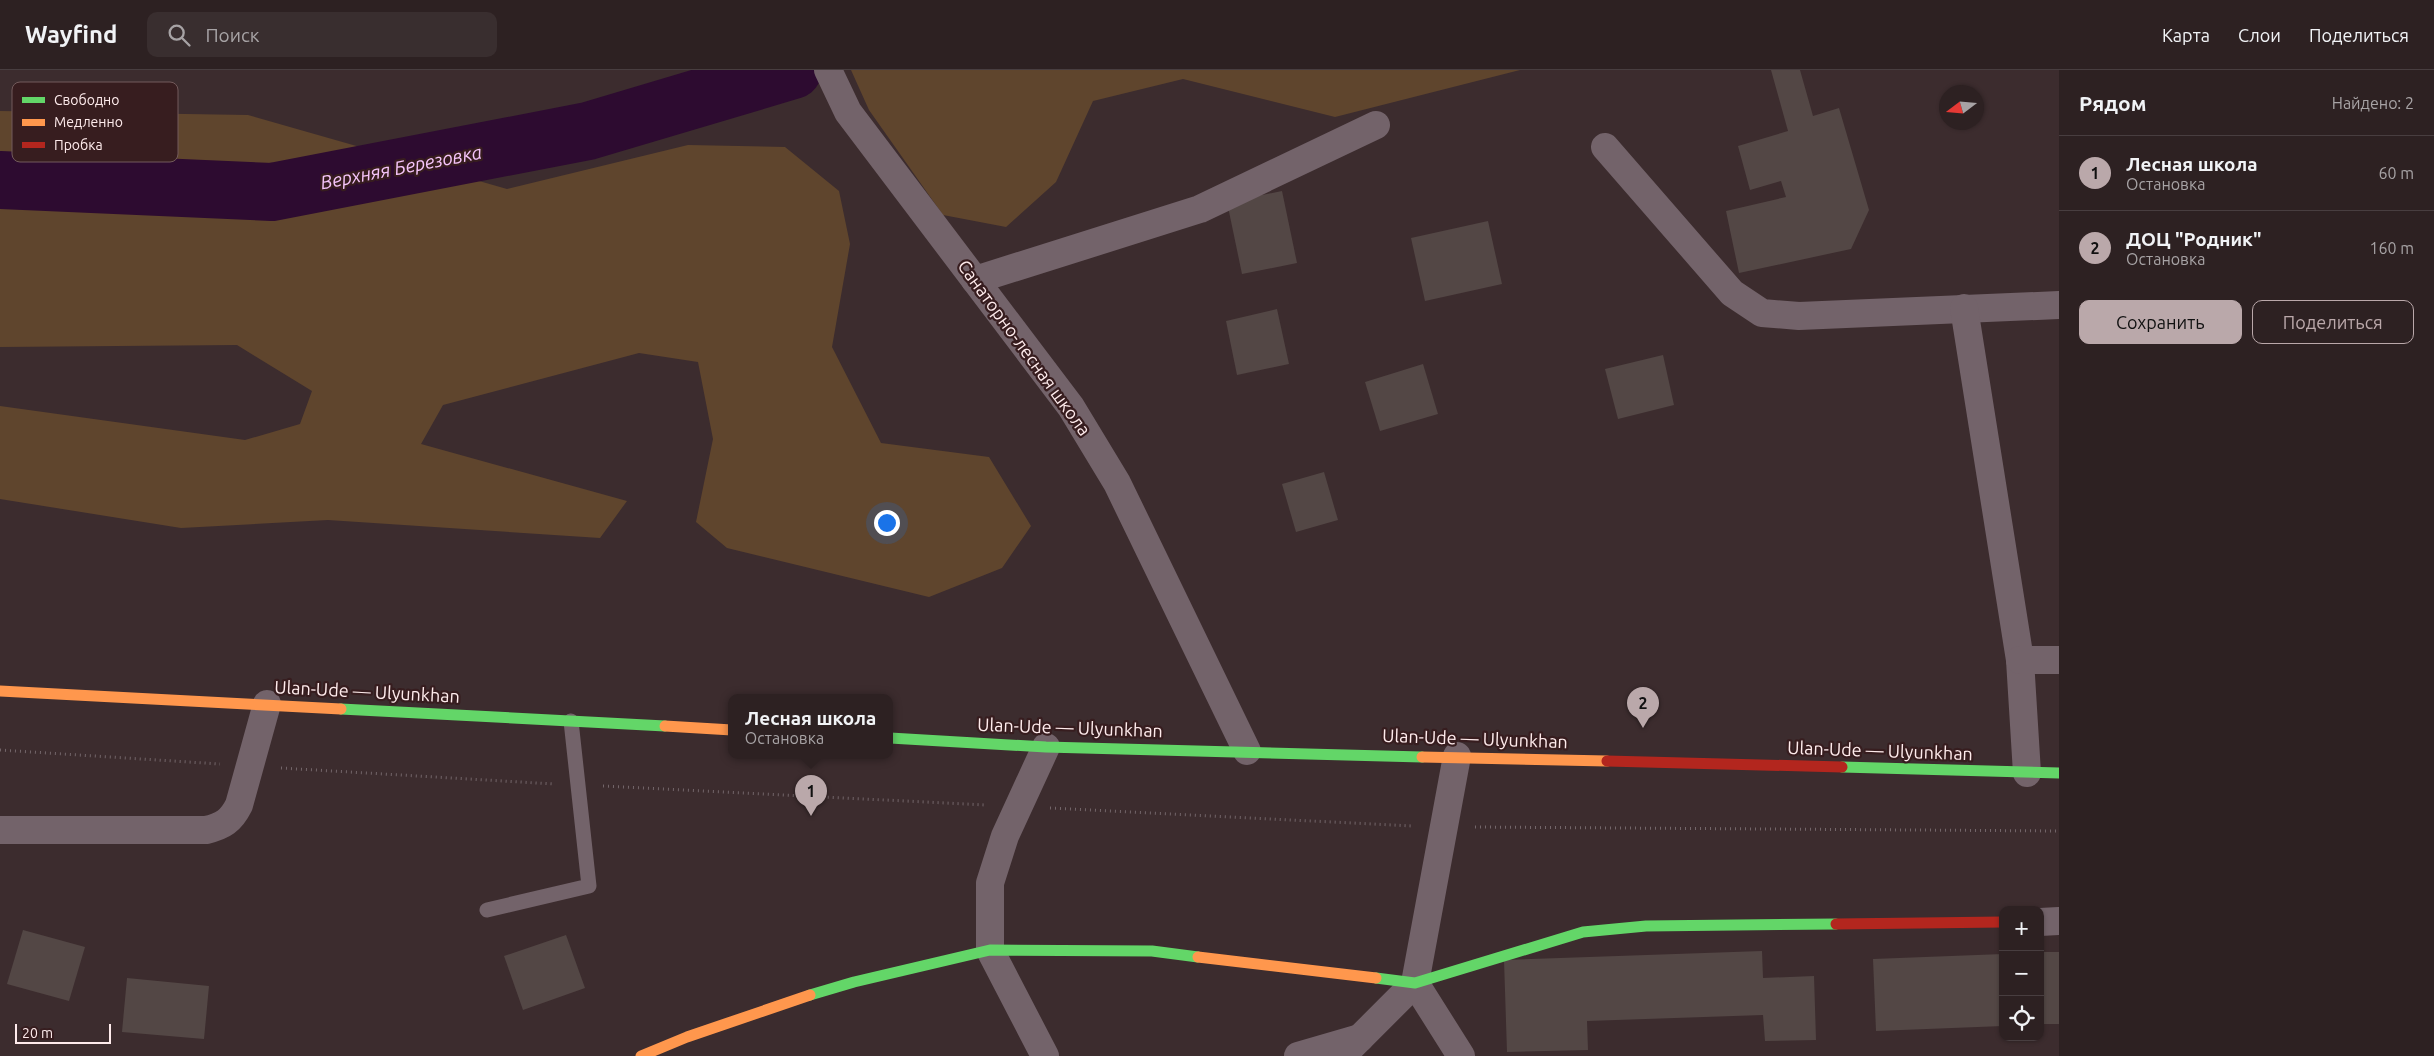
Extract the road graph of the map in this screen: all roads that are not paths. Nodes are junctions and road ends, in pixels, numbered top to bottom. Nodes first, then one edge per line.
1 (828, 70) edge
2 (1376, 125) dead end
3 (1605, 147) dead end
4 (975, 280) junction
5 (2059, 304) edge
6 (1964, 308) junction
7 (2020, 660) junction
8 (2059, 660) edge
9 (0, 691) edge
10 (267, 704) junction
11 (571, 721) junction
12 (728, 730) edge
13 (893, 738) edge
14 (1046, 747) junction
15 (1247, 751) junction
16 (1456, 756) junction
17 (2027, 773) junction
18 (2059, 773) edge
19 (0, 830) edge
20 (487, 910) dead end
21 (2059, 921) edge
22 (1999, 922) edge
23 (2044, 922) edge
24 (990, 950) junction
25 (1415, 983) junction
26 (1351, 1047) edge
27 (641, 1056) edge
28 (1045, 1056) edge
29 (1298, 1056) edge
30 (1461, 1056) edge

1 - 4 street, Санаторно-лесная школа
2 - 4 street
3 - 6 street
4 - 15 street, Санаторно-лесная школа
5 - 6 street
6 - 7 street
7 - 8 street
7 - 17 street
9 - 10 main road, Ulan-Ude — Ulyunkhan
10 - 11 main road, Ulan-Ude — Ulyunkhan
10 - 19 street
11 - 12 main road, Ulan-Ude — Ulyunkhan
11 - 20 lane
13 - 14 main road, Ulan-Ude — Ulyunkhan
14 - 15 main road, Ulan-Ude — Ulyunkhan
14 - 24 street
15 - 16 main road, Ulan-Ude — Ulyunkhan
16 - 17 main road, Ulan-Ude — Ulyunkhan
16 - 25 street
17 - 18 main road, Ulan-Ude — Ulyunkhan
21 - 23 street
22 - 25 main road
24 - 25 main road
24 - 27 main road
24 - 28 street
25 - 26 street
25 - 30 street
26 - 29 street

